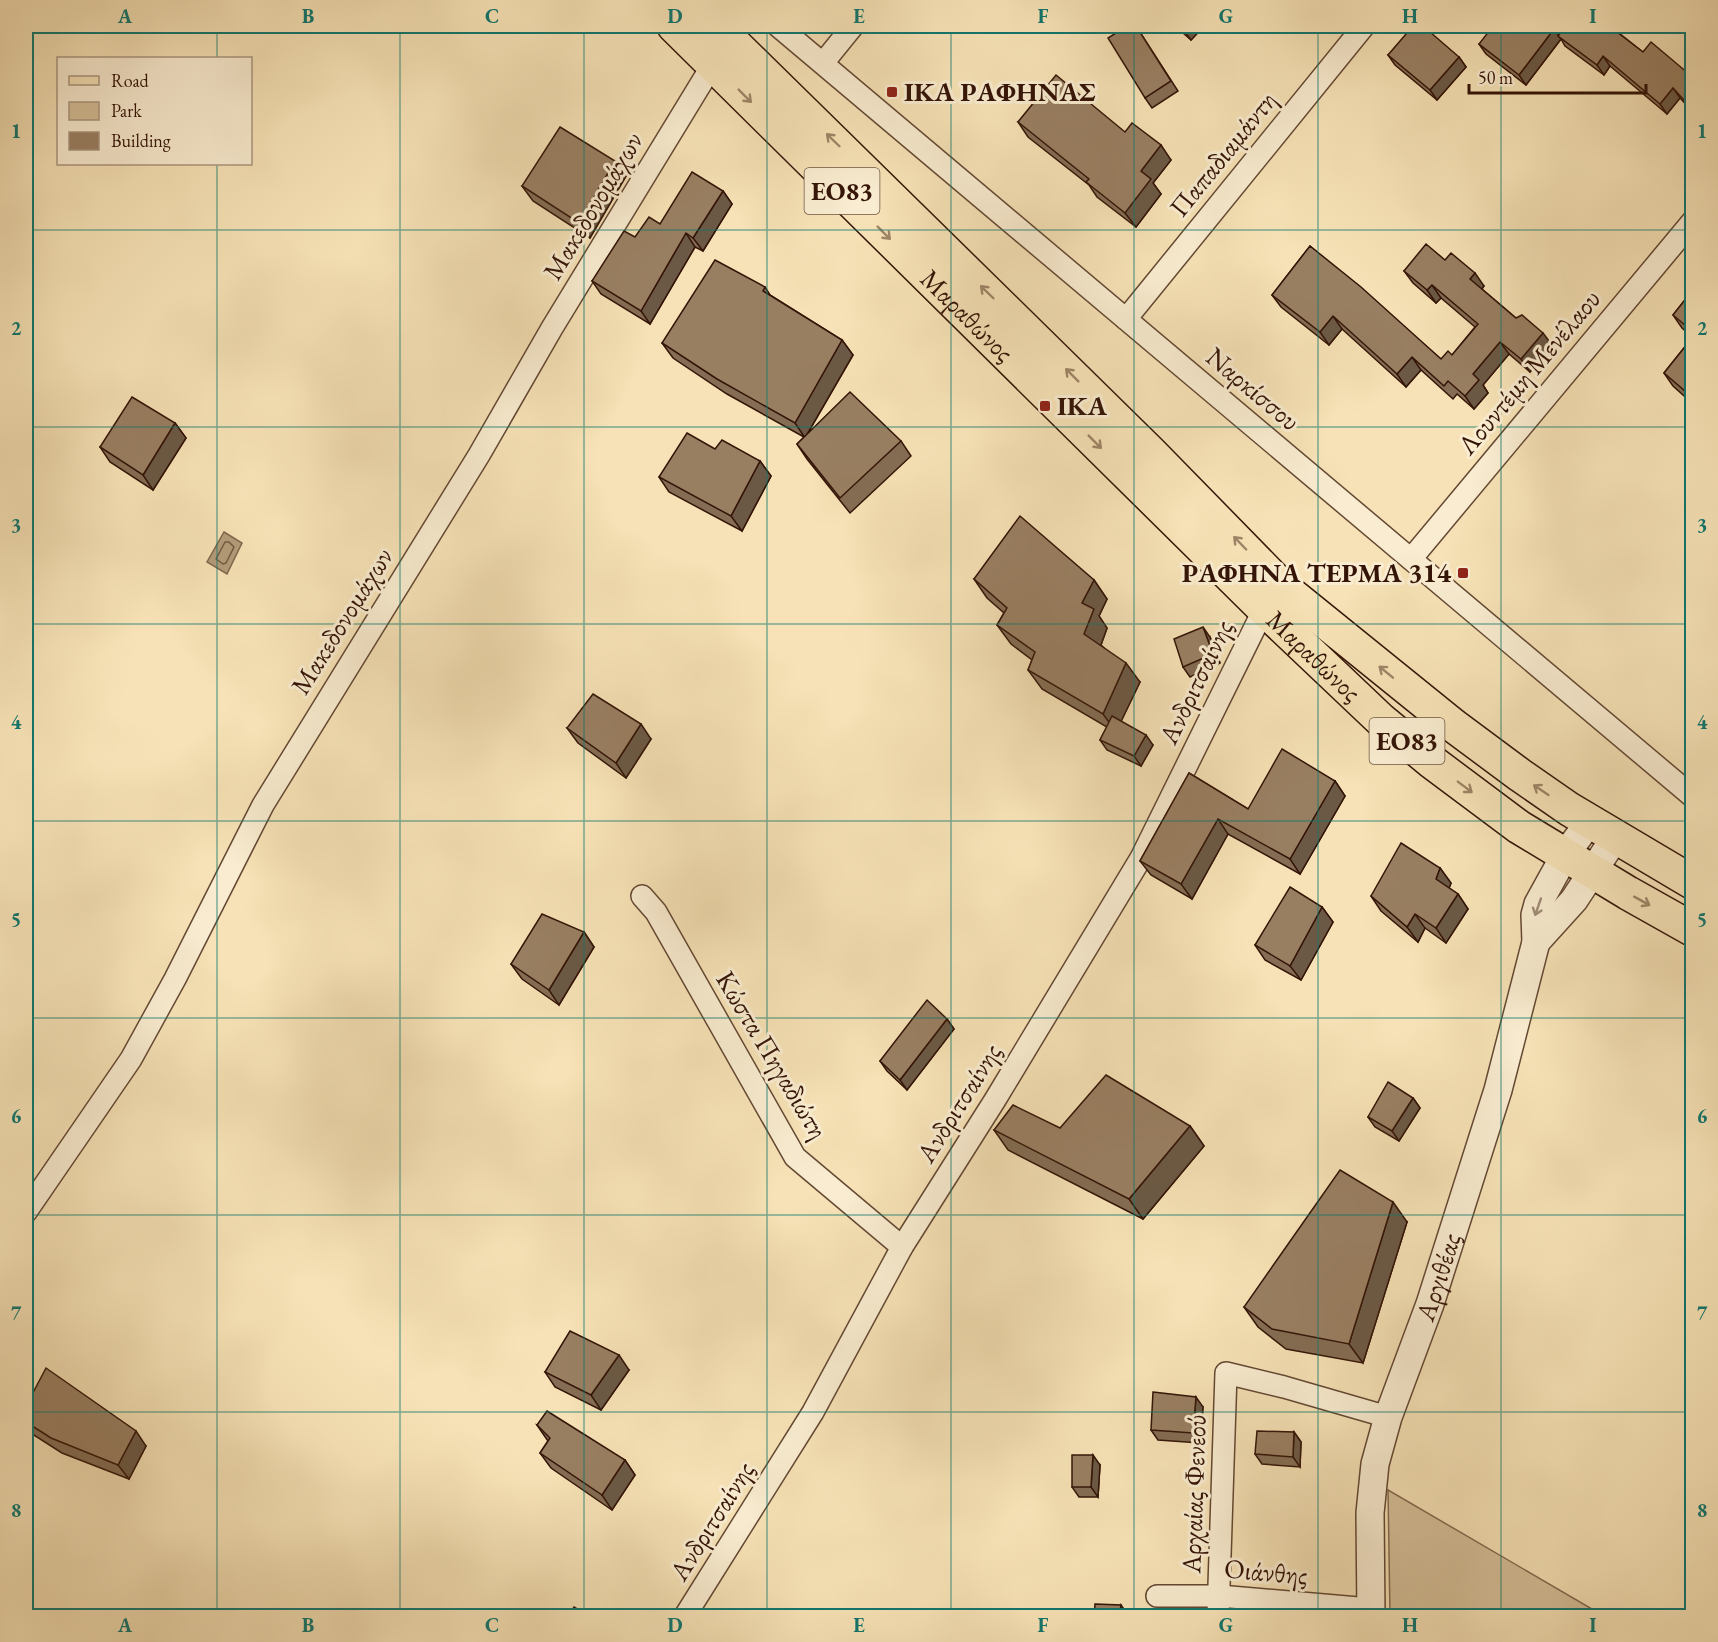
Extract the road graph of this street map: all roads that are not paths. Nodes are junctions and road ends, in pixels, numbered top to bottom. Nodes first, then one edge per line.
1 (674, 26) edge
2 (716, 26) edge
3 (778, 26) edge
4 (853, 26) edge
5 (1364, 26) edge
6 (823, 63) junction
7 (713, 64) junction
8 (1692, 222) edge
9 (1126, 319) junction
10 (1411, 559) junction
11 (1264, 609) junction
12 (1692, 796) edge
13 (1603, 829) junction
14 (1564, 855) junction
15 (1593, 872) junction
16 (1692, 882) edge
17 (642, 896) dead end
18 (1692, 929) edge
19 (1536, 942) junction
20 (26, 1212) edge
21 (902, 1247) junction
22 (1388, 1417) junction
23 (1157, 1596) dead end
24 (1219, 1606) edge
25 (1370, 1613) edge
26 (685, 1617) edge

1 - 7 main road, Μαραθώνος / ΕΟ83
13 -> 2 main road, Μαραθώνος / ΕΟ83
3 - 6 street, Ναρκίσσου
4 - 6 street
5 - 9 street, Παπαδιαμάντη
6 - 9 street, Ναρκίσσου
7 -> 11 main road, Μαραθώνος / ΕΟ83
7 - 20 street, Μακεδονομάχων
8 - 10 street, Λουντέμη Μενέλαου
9 - 10 street, Ναρκίσσου
10 - 12 street, Ναρκίσσου
11 -> 14 main road, Μαραθώνος / ΕΟ83
11 - 21 street, Ανδριτσαίνης
13 - 14 street
13 - 15 street
13 - 16 main road, Μαραθώνος / ΕΟ83
14 - 15 main road, Μαραθώνος / ΕΟ83
14 -> 19 street
15 -> 18 main road, Μαραθώνος / ΕΟ83
15 - 19 street
17 - 21 street, Κώστα Πηγαδιώτη
19 - 22 street, Αργιθέας
21 - 26 street, Ανδριτσαίνης
22 - 24 street, Αρχαίας Φενεού
22 - 25 street, Αργιθέας
23 - 24 street, Οιάνθης
24 - 25 street, Οιάνθης

